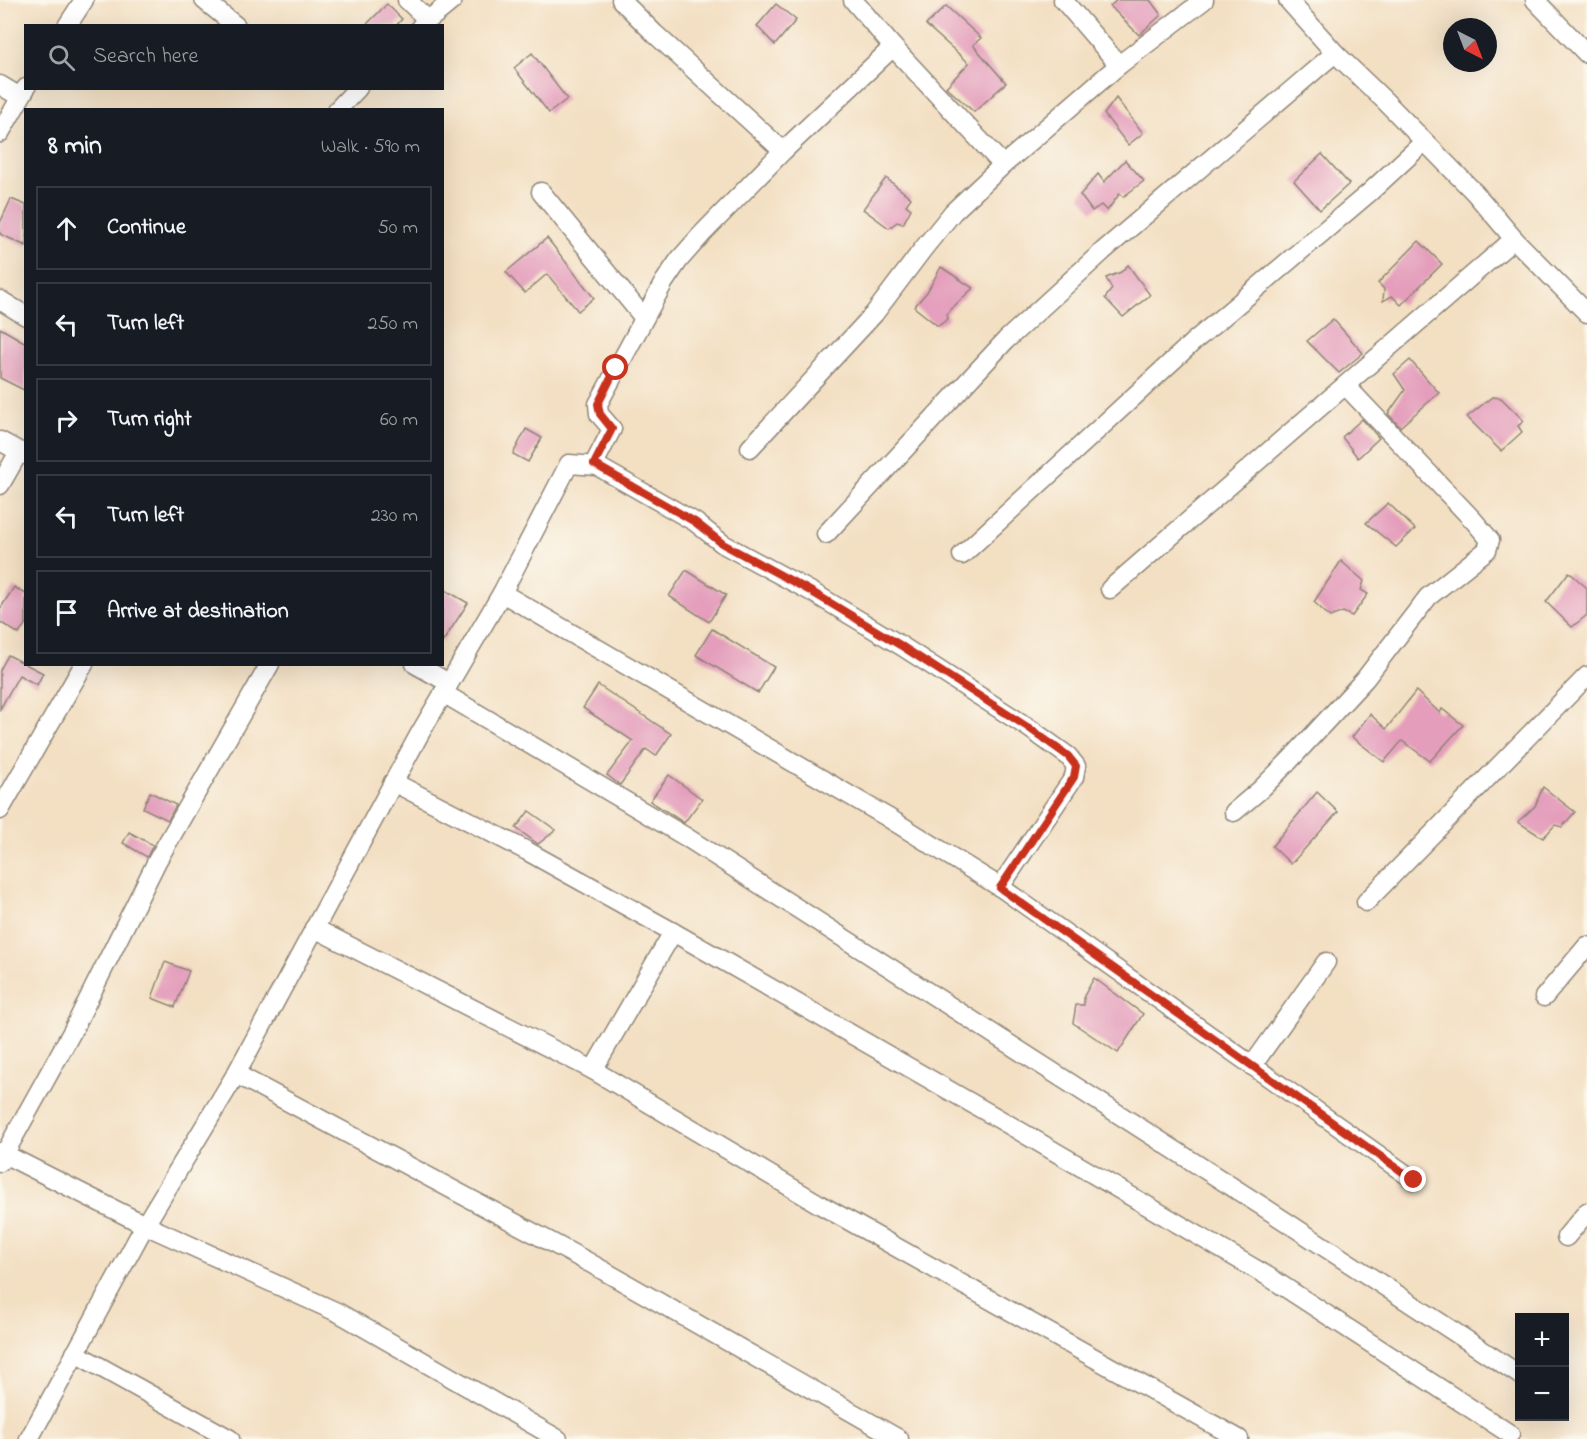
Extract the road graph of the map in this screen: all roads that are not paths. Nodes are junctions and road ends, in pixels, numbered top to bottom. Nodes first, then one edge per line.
1 (84, 0) edge
2 (204, 0) edge
3 (407, 0) edge
4 (453, 0) edge
5 (621, 0) edge
6 (853, 0) edge
7 (1063, 0) edge
8 (1204, 0) edge
9 (1288, 0) edge
10 (1535, 0) edge
11 (424, 22) edge
12 (68, 24) edge
13 (234, 24) edge
14 (893, 47) junction
15 (1335, 53) junction
16 (1587, 54) edge
17 (1119, 65) junction
18 (0, 85) edge
19 (356, 90) edge
20 (23, 93) edge
21 (339, 108) edge
22 (0, 133) edge
23 (1424, 142) junction
24 (783, 151) junction
25 (1003, 165) junction
26 (541, 192) dead end
27 (1514, 238) junction
28 (0, 300) edge
29 (1587, 313) edge
30 (24, 315) edge
31 (644, 318) junction
32 (1346, 386) junction
33 (0, 441) edge
34 (750, 448) dead end
35 (22, 453) edge
36 (596, 461) junction
37 (0, 485) edge
38 (826, 534) dead end
39 (962, 555) dead end
40 (1110, 589) dead end
41 (502, 593) junction
42 (83, 666) edge
43 (269, 666) edge
44 (418, 666) edge
45 (1587, 676) edge
46 (446, 688) junction
47 (393, 783) junction
48 (0, 810) edge
49 (1234, 812) dead end
50 (1000, 888) junction
51 (1366, 902) dead end
52 (314, 928) junction
53 (673, 932) junction
54 (1587, 946) edge
55 (1326, 962) dead end
56 (1544, 997) dead end
57 (1252, 1066) junction
58 (593, 1070) junction
59 (236, 1074) junction
60 (1, 1156) edge
61 (1414, 1180) dead end
62 (1587, 1212) edge
63 (145, 1225) junction
64 (1566, 1237) dead end
65 (75, 1353) junction
66 (1515, 1372) edge
67 (1510, 1434) dead end
68 (30, 1439) edge
69 (230, 1439) edge
70 (558, 1439) edge
71 (900, 1439) edge
72 (1239, 1439) edge

1 - 12 street
2 - 13 street
3 - 11 street
4 - 11 street
5 - 24 street
6 - 14 street
7 - 17 street
8 - 17 street
9 - 15 street
10 - 16 street
14 - 24 street
14 - 25 street
15 - 23 street
15 - 38 street
17 - 25 street
18 - 20 street
19 - 21 street
20 - 22 street
23 - 27 street
23 - 39 street
24 - 31 street
25 - 34 street
26 - 31 street
27 - 29 street
27 - 32 street
28 - 30 street
31 - 36 street
32 - 40 street
32 - 49 street
33 - 35 street
35 - 37 street
36 - 41 street
36 - 50 street
41 - 46 street
41 - 50 street
42 - 48 street
43 - 60 street
44 - 46 street
45 - 51 street
46 - 47 street
46 - 66 street
47 - 52 street
47 - 53 street
50 - 57 street
52 - 58 street
52 - 59 street
53 - 58 street
53 - 67 street
54 - 56 street
55 - 57 street
57 - 61 street
58 - 72 street
59 - 63 street
59 - 71 street
60 - 63 street
62 - 64 street
63 - 65 street
63 - 70 street
65 - 68 street
65 - 69 street

